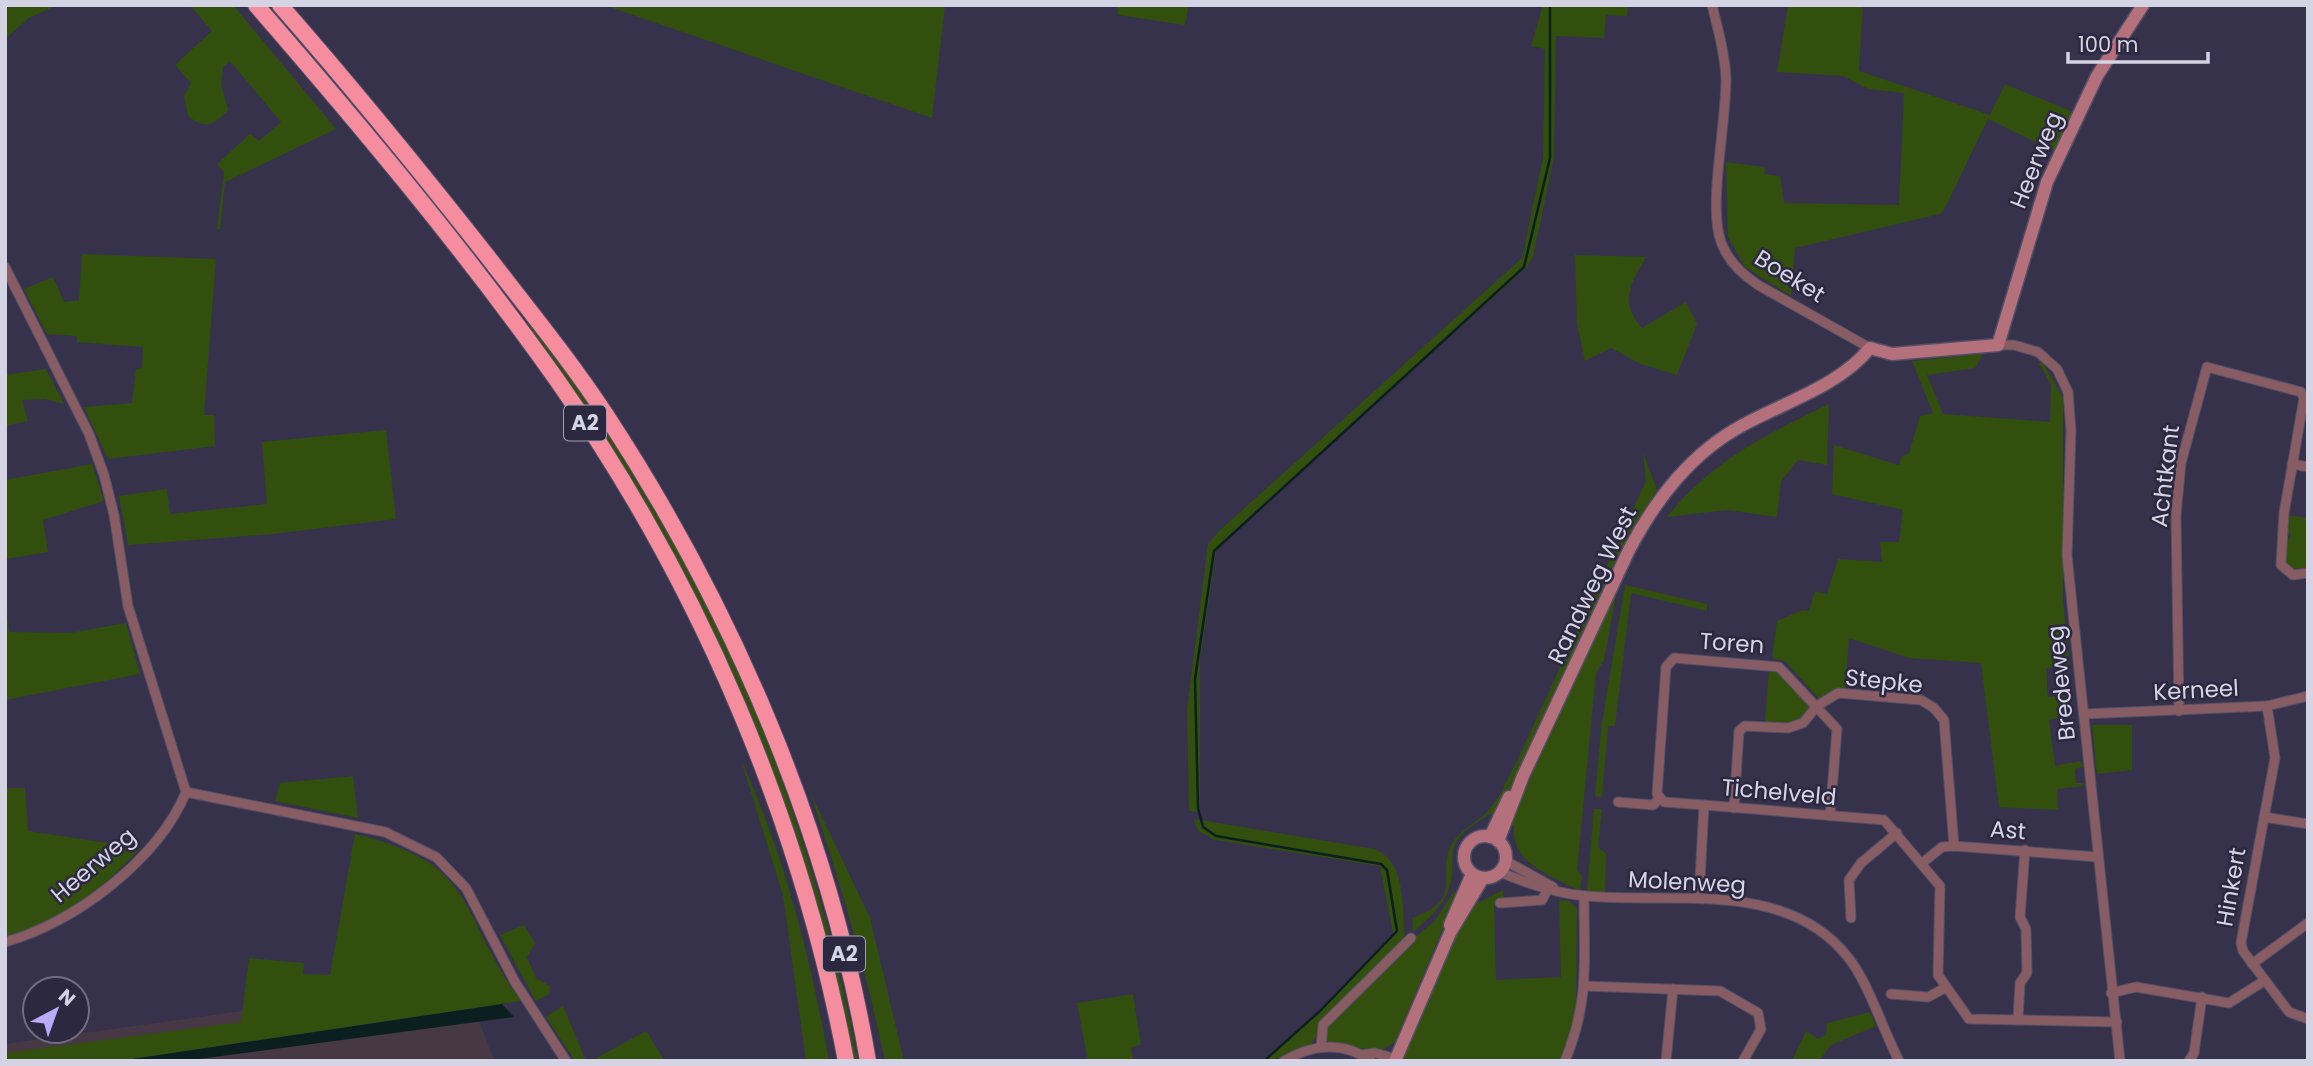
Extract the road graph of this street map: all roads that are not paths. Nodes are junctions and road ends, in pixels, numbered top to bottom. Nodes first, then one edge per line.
1 (256, 5) edge
2 (280, 5) edge
3 (1712, 5) edge
4 (2143, 5) edge
5 (5, 267) edge
6 (1998, 345) junction
7 (1870, 348) junction
8 (2305, 414) edge
9 (2292, 464) junction
10 (2308, 467) edge
11 (2308, 573) edge
12 (2308, 696) edge
13 (1817, 706) junction
14 (2267, 706) junction
15 (2179, 711) junction
16 (2084, 713) junction
17 (186, 792) junction
18 (1659, 799) junction
19 (1618, 802) dead end
20 (1704, 805) junction
21 (1734, 808) junction
22 (1830, 816) junction
23 (2264, 817) junction
24 (2308, 824) edge
25 (1897, 832) junction
26 (1494, 839) junction
27 (1954, 846) junction
28 (2025, 850) junction
29 (2098, 857) junction
30 (1921, 864) junction
31 (1503, 867) junction
32 (1477, 876) junction
33 (1549, 887) junction
34 (1584, 896) junction
35 (1699, 898) junction
36 (1500, 903) dead end
37 (1851, 918) dead end
38 (2308, 923) edge
39 (1410, 938) dead end
40 (5, 942) edge
41 (2252, 964) junction
42 (2264, 981) junction
43 (1584, 986) junction
44 (1945, 988) junction
45 (1673, 989) junction
46 (2111, 993) junction
47 (1891, 994) dead end
48 (2202, 997) junction
49 (2308, 1019) edge
50 (2018, 1020) junction
51 (2117, 1022) junction
52 (1321, 1047) junction
53 (1362, 1055) junction
54 (1670, 1059) edge
55 (1395, 1060) edge
56 (566, 1061) edge
57 (846, 1061) edge
58 (868, 1061) edge
59 (1284, 1061) edge
60 (1370, 1061) edge
61 (1565, 1061) edge
62 (1743, 1061) edge
63 (1899, 1061) edge
64 (2120, 1061) edge
65 (2189, 1061) edge

1 - 57 highway, A2
2 - 58 highway, A2
3 - 7 street, Boeket
4 - 6 street, Heerweg
5 - 17 street
6 - 7 street, Boeket
6 - 16 street, Bredeweg
7 - 26 street, Randweg West
8 - 9 street
8 - 15 street, Achtkant
9 - 10 street
9 - 11 street
12 - 14 street, Kerneel
13 - 18 street, Toren
13 - 21 street
13 - 22 street, Toren
13 - 27 street, Stepke
14 - 15 street, Kerneel
14 - 23 street, Hinkert
15 - 16 street, Kerneel
16 - 29 street, Bredeweg
17 - 40 street, Heerweg
17 - 56 street
18 - 19 street
18 - 20 street
20 - 21 street, Tichelveld
20 - 35 street, Tichelveld
21 - 22 street, Tichelveld
22 - 25 street, Tichelveld
23 - 24 street
23 - 41 street, Hinkert
25 - 30 street, Tichelveld
25 - 37 street
26 - 31 street
26 - 32 street
27 - 28 street, Ast
27 - 30 street
28 - 29 street, Ast
28 - 50 street
29 - 46 street, Bredeweg
30 - 44 street, Tichelveld
31 - 32 street
31 - 33 street, Molenweg
32 - 55 street
33 - 34 street, Molenweg
33 - 36 street
34 - 35 street, Molenweg
34 - 43 street
35 - 63 street, Molenweg
38 - 41 street
39 - 52 street
41 - 42 street, Hinkert
42 - 48 street
42 - 49 street, Hinkert
43 - 45 street
43 - 61 street
44 - 47 street
44 - 50 street, Tichelveld
45 - 54 street
45 - 62 street
46 - 48 street
46 - 51 street, Bredeweg
48 - 65 street
50 - 51 street, Tichelveld
51 - 64 street, Bredeweg
52 - 53 street
52 - 59 street
53 - 55 street
53 - 60 street

